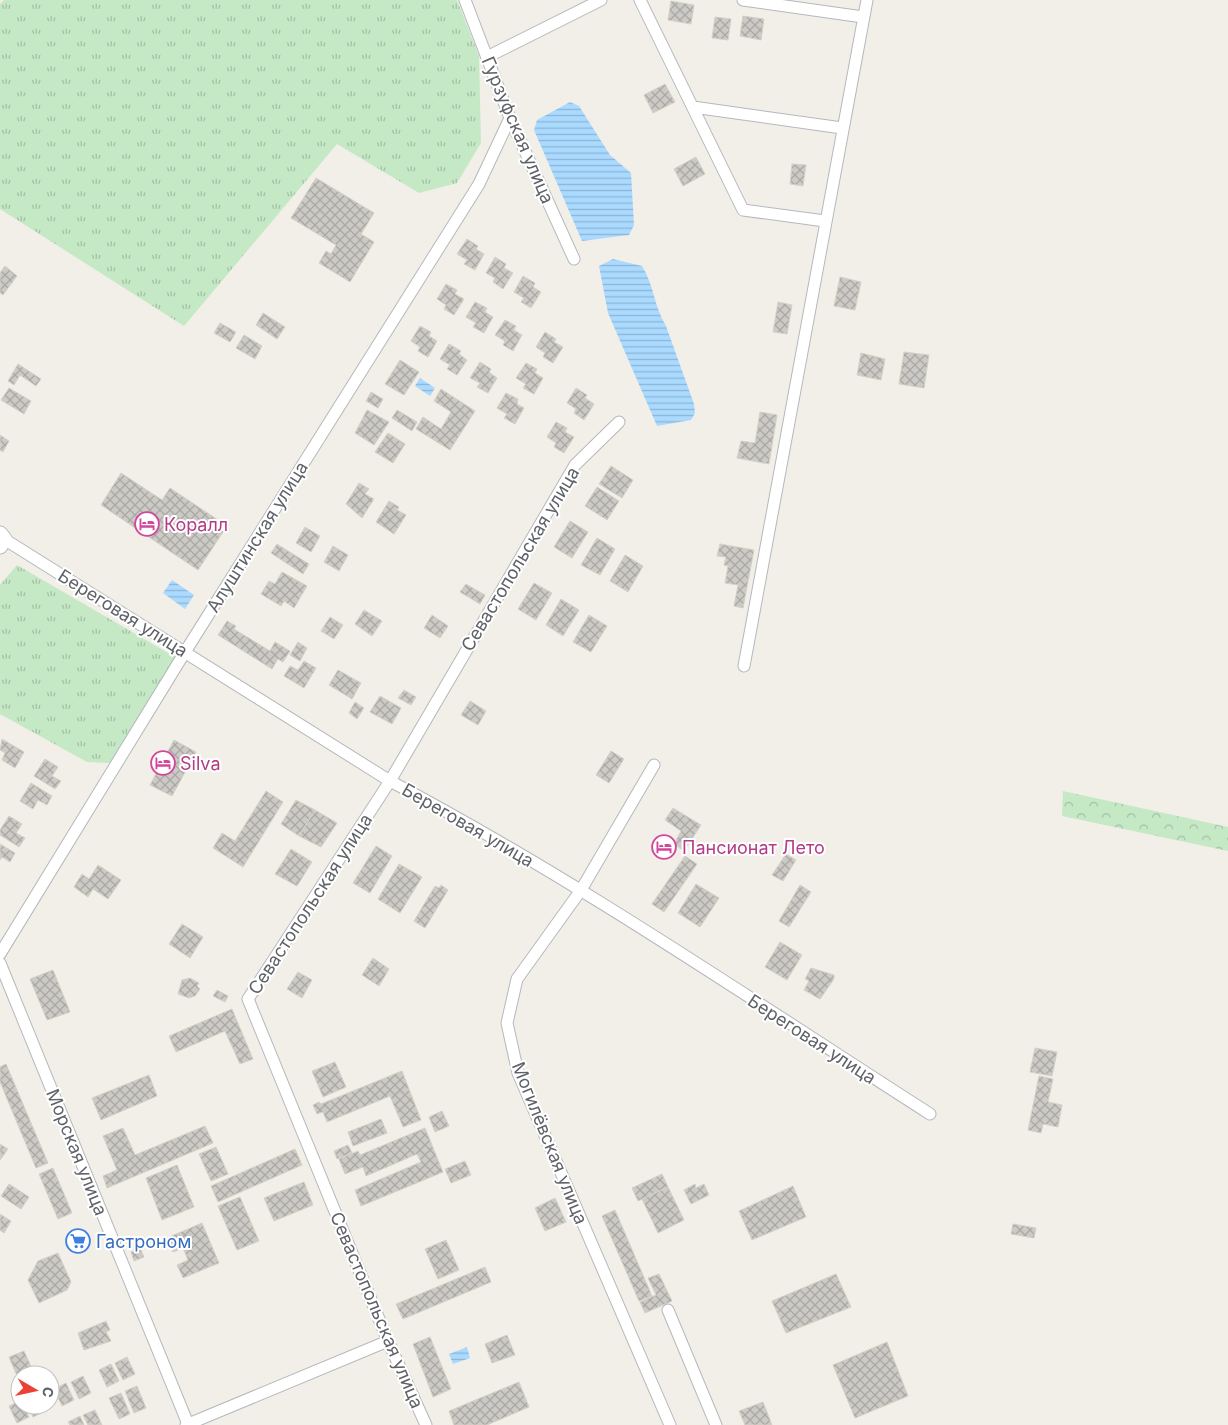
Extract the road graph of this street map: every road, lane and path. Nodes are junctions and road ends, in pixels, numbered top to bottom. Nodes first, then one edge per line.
1 (465, 0) edge
2 (601, 0) edge
3 (640, 0) edge
4 (743, 0) edge
5 (867, 0) edge
6 (863, 17) junction
7 (487, 57) junction
8 (693, 107) junction
9 (510, 118) junction
10 (842, 128) junction
11 (825, 222) junction
12 (574, 259) dead end
13 (620, 422) dead end
14 (1, 540) edge
15 (185, 652) junction
16 (744, 666) dead end
17 (654, 765) dead end
18 (390, 781) junction
19 (581, 890) junction
20 (0, 954) edge
21 (0, 963) edge
22 (930, 1114) dead end
23 (668, 1310) dead end
24 (388, 1341) junction
25 (187, 1425) edge
26 (426, 1425) edge
27 (670, 1425) edge
28 (716, 1425) edge

1 - 7 street, Гурзуфская улица
2 - 7 street
3 - 8 street
4 - 6 street
5 - 6 street
6 - 10 street
7 - 9 street, Гурзуфская улица
8 - 10 street
8 - 11 street
9 - 12 street, Гурзуфская улица
9 - 15 street, Алуштинская улица
10 - 11 street
11 - 16 street
13 - 18 street, Севастопольская улица
14 - 15 street, Береговая улица
15 - 18 street, Береговая улица
15 - 20 street, Алуштинская улица
17 - 19 street, Могилёвская улица
18 - 19 street, Береговая улица
18 - 24 street, Севастопольская улица
19 - 22 street, Береговая улица
19 - 27 street, Могилёвская улица
21 - 25 street, Морская улица
23 - 28 street
24 - 25 street
24 - 26 street, Севастопольская улица

